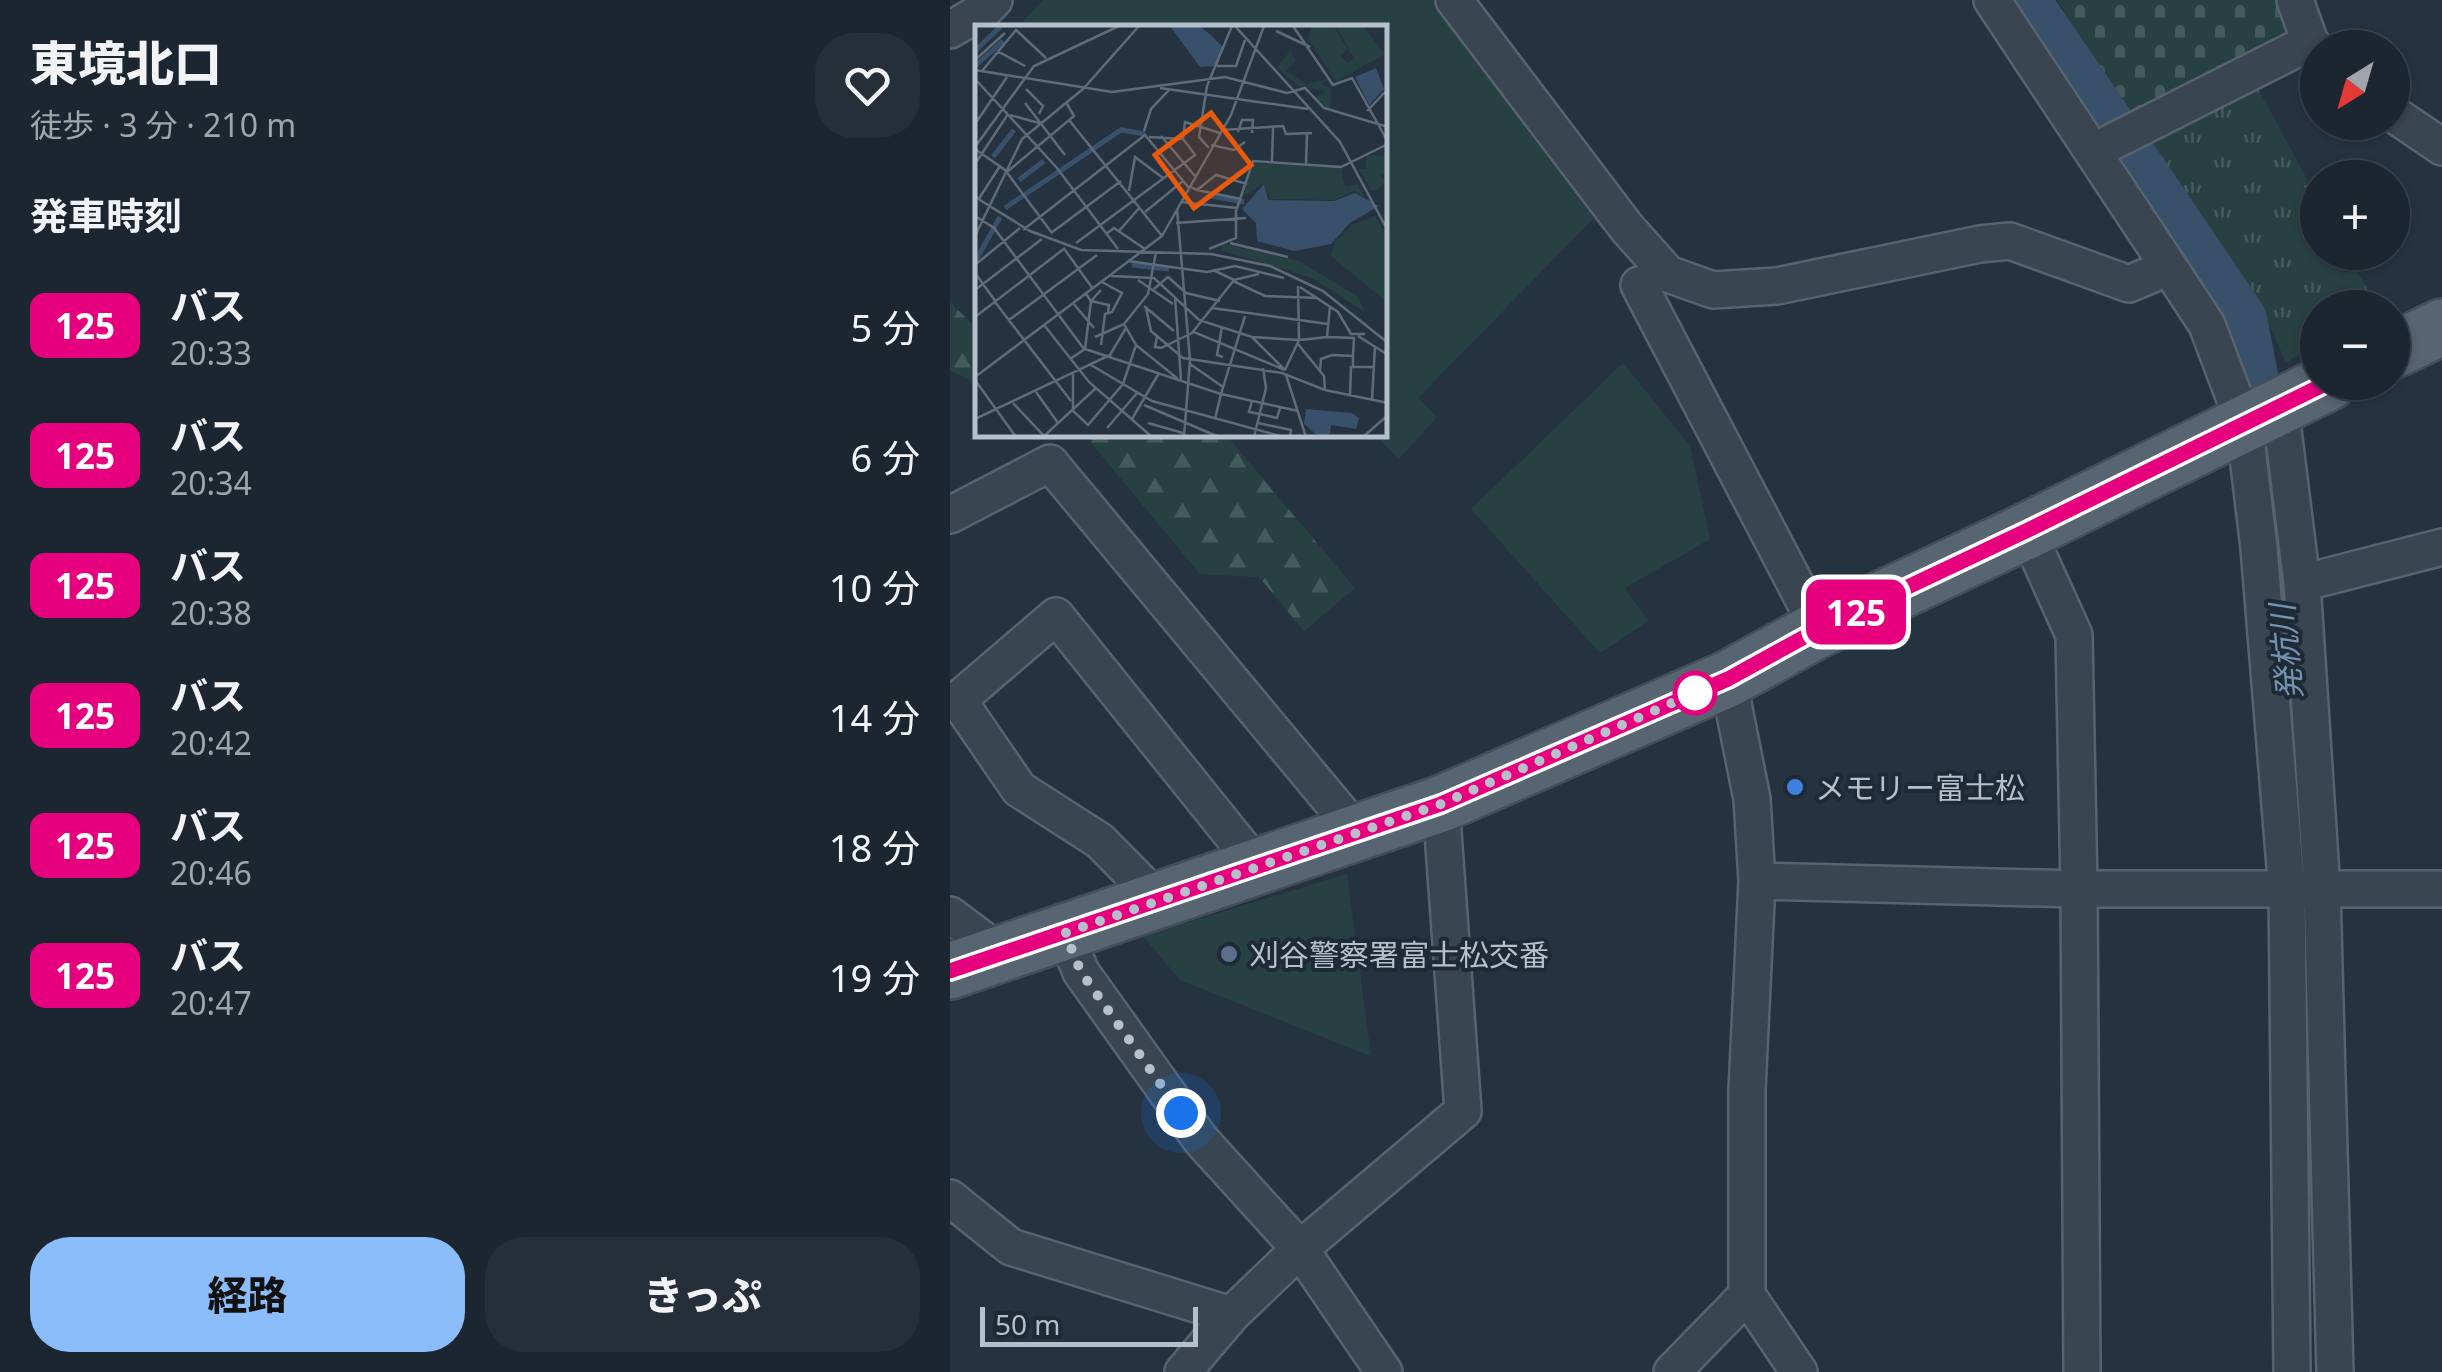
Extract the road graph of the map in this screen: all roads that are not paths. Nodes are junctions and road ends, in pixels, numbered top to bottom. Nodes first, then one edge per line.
1 (994, 0) edge
2 (1454, 0) edge
3 (1992, 0) edge
4 (2295, 0) edge
5 (950, 30) edge
6 (2307, 30) edge
7 (2300, 53) edge
8 (2410, 125) edge
9 (2442, 147) edge
10 (2094, 151) junction
11 (2169, 266) junction
12 (1639, 285) dead end
13 (2442, 327) edge
14 (2410, 342) edge
15 (2293, 400) edge
16 (950, 515) edge
17 (2026, 531) junction
18 (2442, 547) edge
19 (2302, 583) junction
20 (1819, 629) junction
21 (1728, 679) junction
22 (1441, 804) junction
23 (1357, 832) junction
24 (1257, 866) junction
25 (1757, 881) junction
26 (2080, 889) junction
27 (2442, 890) edge
28 (2286, 891) junction
29 (2322, 891) junction
30 (1159, 901) junction
31 (950, 915) edge
32 (1065, 933) junction
33 (1002, 954) junction
34 (950, 971) edge
35 (950, 1198) edge
36 (1300, 1248) junction
37 (1748, 1295) junction
38 (1231, 1316) junction
39 (1200, 1366) edge
40 (1384, 1372) edge
41 (1672, 1372) edge
42 (1799, 1372) edge
43 (2082, 1372) edge
44 (2292, 1372) edge
45 (2335, 1372) edge

1 - 5 street
2 - 11 street
3 - 10 street
4 - 6 street
7 - 10 street
8 - 9 street
10 - 11 street
11 - 15 street
12 - 20 street
13 - 14 main road
15 - 17 main road
15 - 19 street
15 - 28 street
16 - 23 street
17 - 20 main road
17 - 26 street
18 - 19 street
19 - 29 street
20 - 21 main road
21 - 22 main road
21 - 25 street
22 - 23 main road
22 - 36 street
23 - 24 main road
24 - 30 main road
24 - 30 street
25 - 26 street
25 - 37 street
26 - 28 street
26 - 43 street
27 - 29 street
28 - 29 street
28 - 44 street
29 - 45 street
30 - 32 main road
31 - 33 street
32 - 33 main road
32 - 36 street
33 - 34 main road
35 - 38 street
36 - 38 street
36 - 40 street
37 - 41 street
37 - 42 street
38 - 39 street

